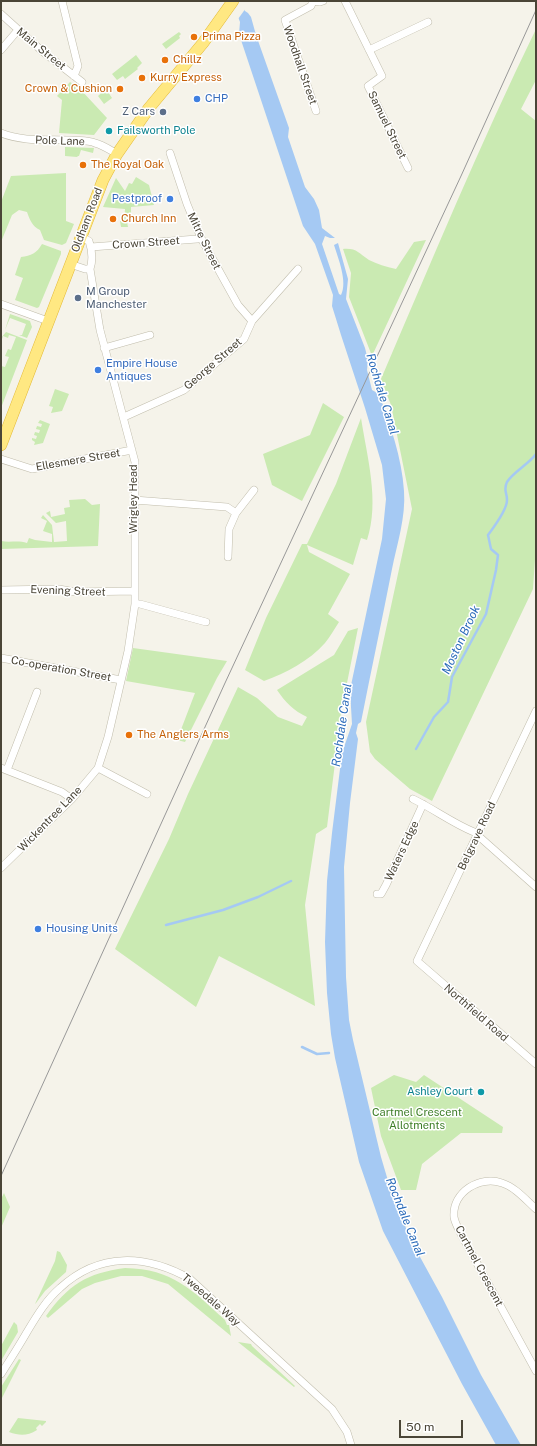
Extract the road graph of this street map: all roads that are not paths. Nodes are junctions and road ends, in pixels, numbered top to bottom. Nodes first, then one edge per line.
1 (62, 1) edge
2 (233, 1) edge
3 (314, 1) edge
4 (323, 1) edge
5 (345, 1) edge
6 (1, 14) edge
7 (428, 22) dead end
8 (18, 30) junction
9 (1, 50) edge
10 (369, 50) junction
11 (74, 76) junction
12 (82, 82) dead end
13 (316, 111) dead end
14 (1, 133) edge
15 (117, 154) junction
16 (170, 154) dead end
17 (408, 168) dead end
18 (80, 237) junction
19 (200, 238) junction
20 (91, 247) junction
21 (70, 264) junction
22 (90, 269) junction
23 (298, 269) dead end
24 (1, 304) edge
25 (48, 321) junction
26 (252, 321) junction
27 (150, 335) dead end
28 (104, 348) junction
29 (124, 417) junction
30 (1, 445) edge
31 (132, 450) junction
32 (1, 458) edge
33 (254, 490) dead end
34 (134, 500) junction
35 (236, 513) junction
36 (228, 557) dead end
37 (1, 590) edge
38 (135, 591) junction
39 (135, 604) junction
40 (206, 622) dead end
41 (1, 658) edge
42 (121, 680) junction
43 (37, 692) dead end
44 (536, 711) edge
45 (533, 725) edge
46 (98, 768) junction
47 (4, 769) edge
48 (147, 794) dead end
49 (72, 799) junction
50 (413, 799) dead end
51 (423, 804) junction
52 (477, 836) junction
53 (4, 860) edge
54 (1, 868) edge
55 (536, 887) edge
56 (376, 894) dead end
57 (417, 961) joint
58 (536, 1064) edge
59 (536, 1209) edge
60 (536, 1371) edge
61 (1, 1374) edge
62 (351, 1445) edge

1 - 11 street
2 - 15 highway, Oldham Road
3 - 4 street
3 - 13 street, Woodhall Street
5 - 10 street, Samuel Street
6 - 8 street, Main Street
7 - 10 street
8 - 9 street
8 - 11 street, Main Street
10 - 17 street, Samuel Street
11 - 12 street, Main Street
14 - 15 street, Pole Lane
15 - 18 highway, Oldham Road
16 - 19 street, Mitre Street
18 - 20 street
18 - 21 highway, Oldham Road
19 - 20 street, Crown Street
19 - 26 street, Mitre Street
20 - 22 street, Wrigley Head
21 - 22 street
21 - 25 highway, Oldham Road
22 - 28 street, Wrigley Head
23 - 26 street, George Street
24 - 25 street
25 - 30 highway, Oldham Road
26 - 29 street, George Street
27 - 28 street
28 - 29 street, Wrigley Head
29 - 31 street, Wrigley Head
31 - 32 street, Ellesmere Street
31 - 34 street, Wrigley Head
33 - 35 street
34 - 35 street
34 - 38 street, Wrigley Head
35 - 36 street
37 - 38 street, Evening Street
38 - 39 street, Wrigley Head
39 - 40 street
39 - 42 street, Wrigley Head
41 - 42 street, Co-operation Street
42 - 46 street, Wrigley Head
43 - 47 street
44 - 45 street, Belgrave Road
45 - 52 street, Belgrave Road
46 - 48 street
46 - 49 street, Wickentree Lane
47 - 49 street
49 - 53 street, Wickentree Lane
50 - 51 street
51 - 52 street
51 - 56 street, Waters Edge
52 - 55 street
52 - 57 street, Belgrave Road
53 - 54 street, Wickentree Lane
57 - 58 street, Northfield Road
59 - 60 street, Cartmel Crescent
61 - 62 street, Tweedale Way

